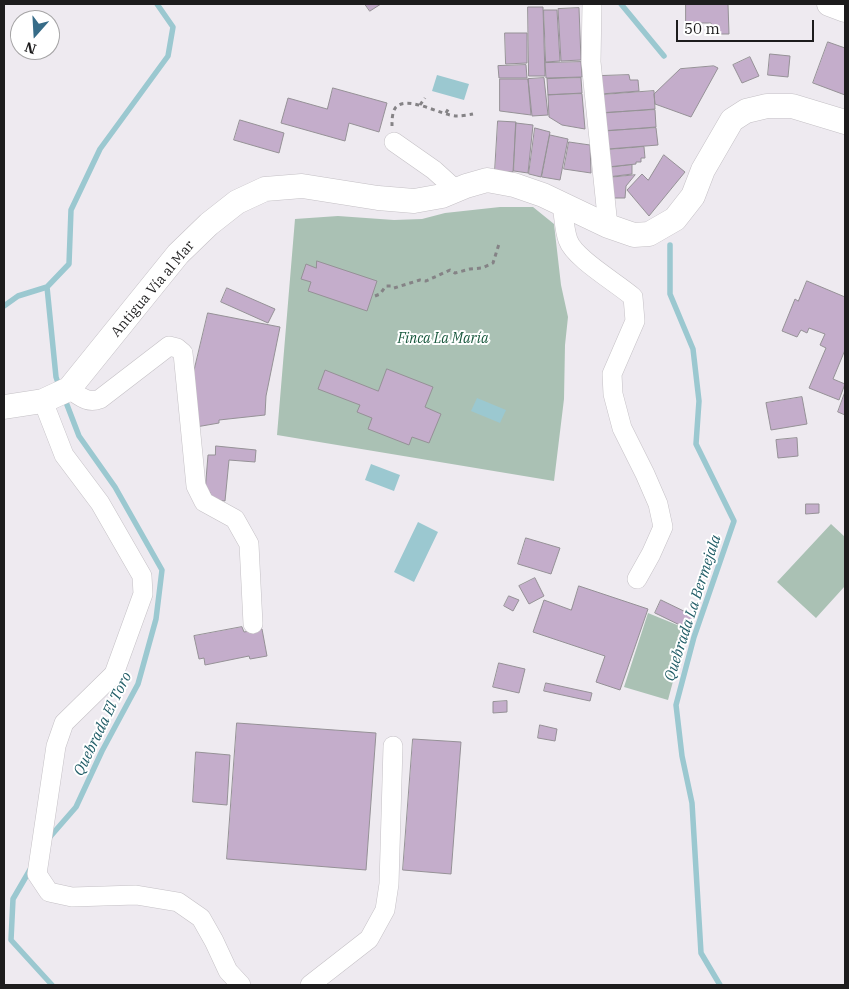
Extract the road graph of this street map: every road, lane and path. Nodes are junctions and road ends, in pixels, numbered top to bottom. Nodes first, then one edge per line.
1 (592, 4) edge
2 (829, 4) edge
3 (845, 10) edge
4 (425, 98) dead end
5 (420, 105) junction
6 (450, 106) dead end
7 (446, 113) junction
8 (473, 114) dead end
9 (845, 122) edge
10 (394, 142) joint
11 (456, 190) junction
12 (562, 205) junction
13 (608, 226) junction
14 (499, 244) dead end
15 (376, 296) dead end
16 (57, 395) junction
17 (4, 407) edge
18 (636, 579) dead end
19 (253, 624) dead end
20 (393, 746) dead end
21 (241, 985) edge
22 (310, 985) edge

1 - 13 street
2 - 3 main road
4 - 5 path
5 - 7 path
5 - 10 path
6 - 7 path
7 - 8 path
9 - 13 main road
10 - 11 street
11 - 12 main road, Antigua Vía al Mar
11 - 16 main road, Antigua Vía al Mar
12 - 13 main road
12 - 18 street
14 - 15 path
16 - 17 main road
16 - 19 street
16 - 21 street
20 - 22 street

